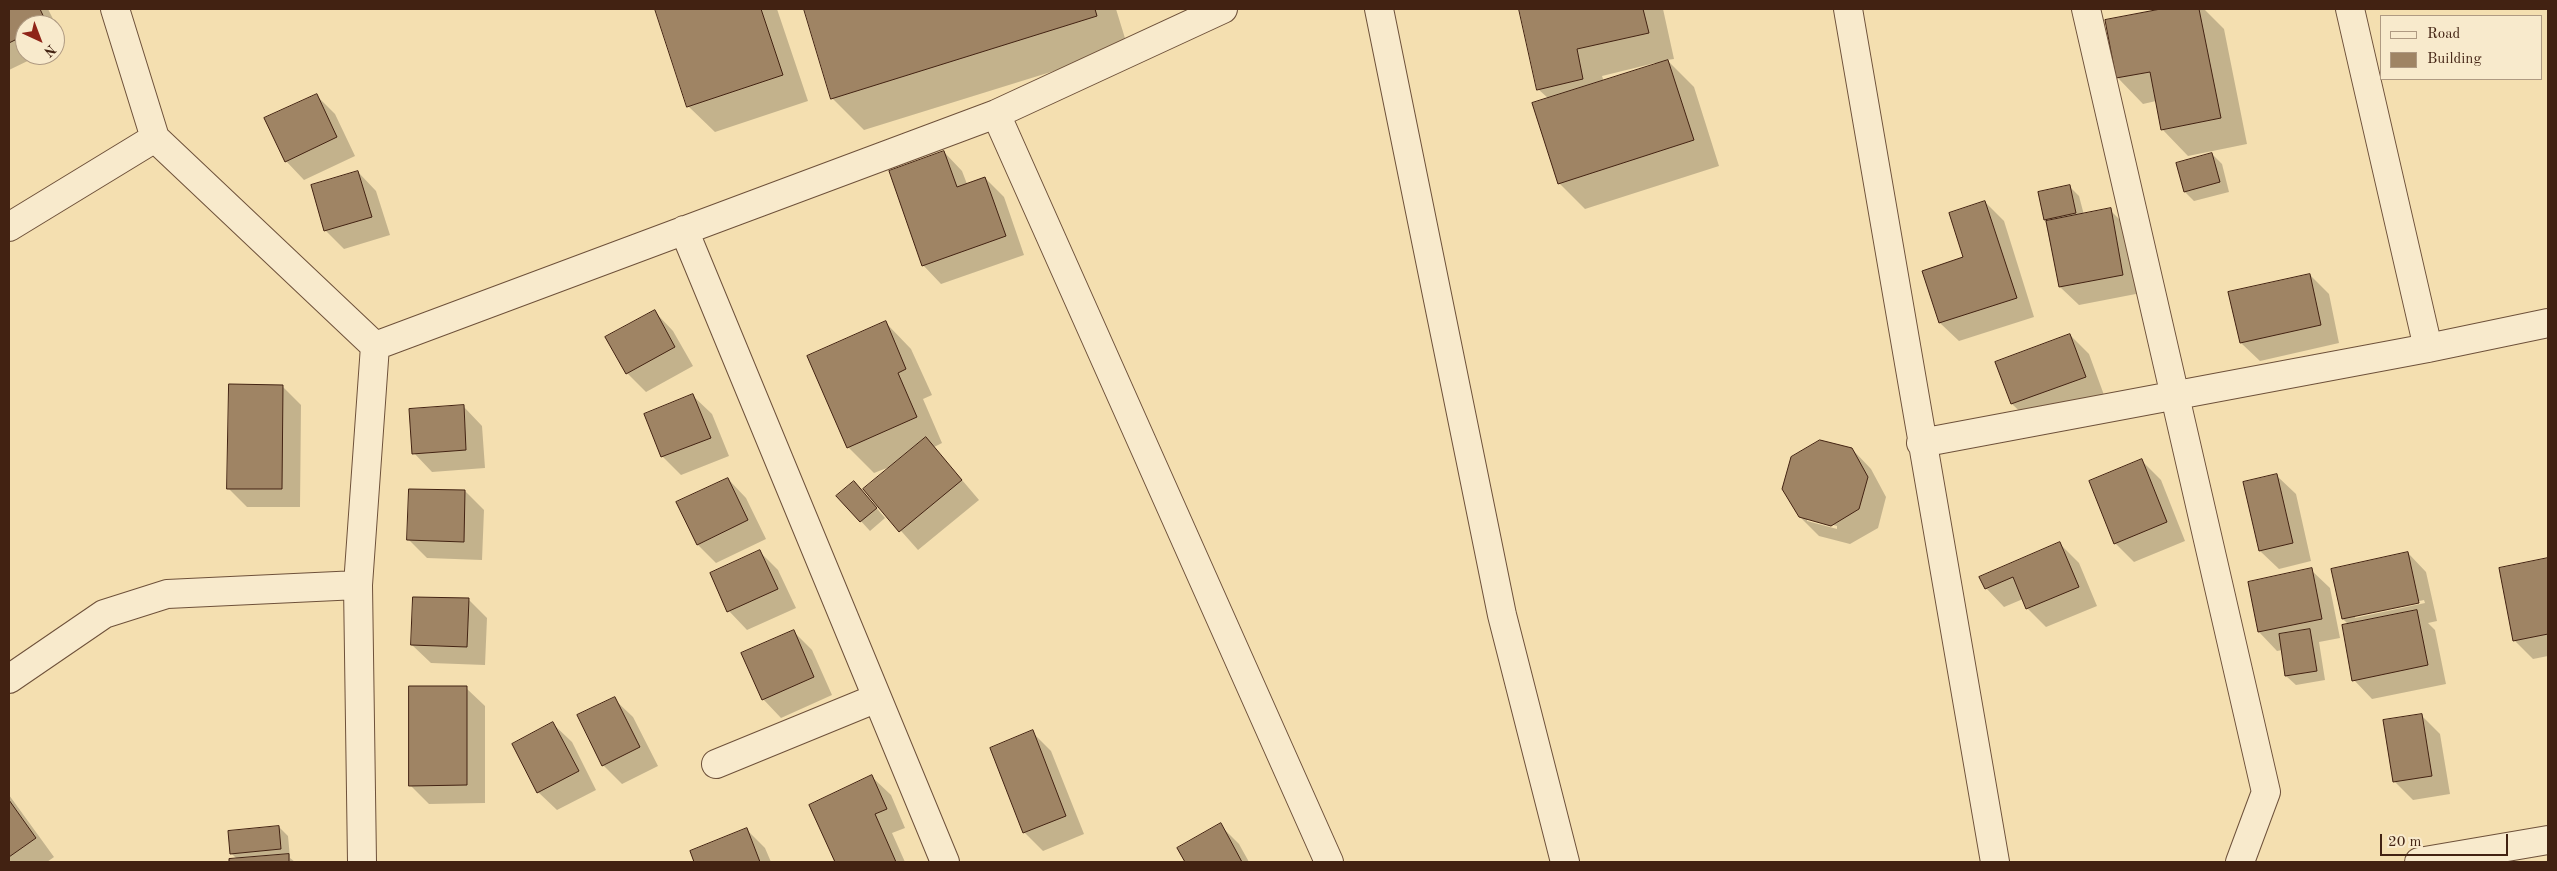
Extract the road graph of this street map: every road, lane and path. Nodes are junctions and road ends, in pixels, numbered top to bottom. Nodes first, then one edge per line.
1 (115, 9) edge
2 (1223, 9) edge
3 (1379, 9) edge
4 (1848, 9) edge
5 (2086, 9) edge
6 (2350, 9) edge
7 (996, 114) junction
8 (155, 138) junction
9 (9, 227) edge
10 (684, 230) junction
11 (2548, 323) edge
12 (375, 346) junction
13 (2428, 348) junction
14 (2175, 396) junction
15 (1922, 443) junction
16 (358, 585) junction
17 (9, 679) edge
18 (877, 698) junction
19 (716, 764) dead end
20 (2548, 840) edge
21 (362, 862) edge
22 (945, 862) edge
23 (1330, 862) edge
24 (1565, 862) edge
25 (1995, 862) edge
26 (2240, 862) edge
27 (2419, 862) edge

1 - 8 street
2 - 7 street
3 - 24 street
4 - 15 street
5 - 14 street
6 - 13 street
7 - 10 street
7 - 23 street
8 - 9 street
8 - 12 street
10 - 12 street
10 - 18 street
11 - 13 street
12 - 16 street
13 - 14 street
14 - 15 street
14 - 26 street
15 - 25 street
16 - 17 street
16 - 21 street
18 - 19 street
18 - 22 street
20 - 27 street

